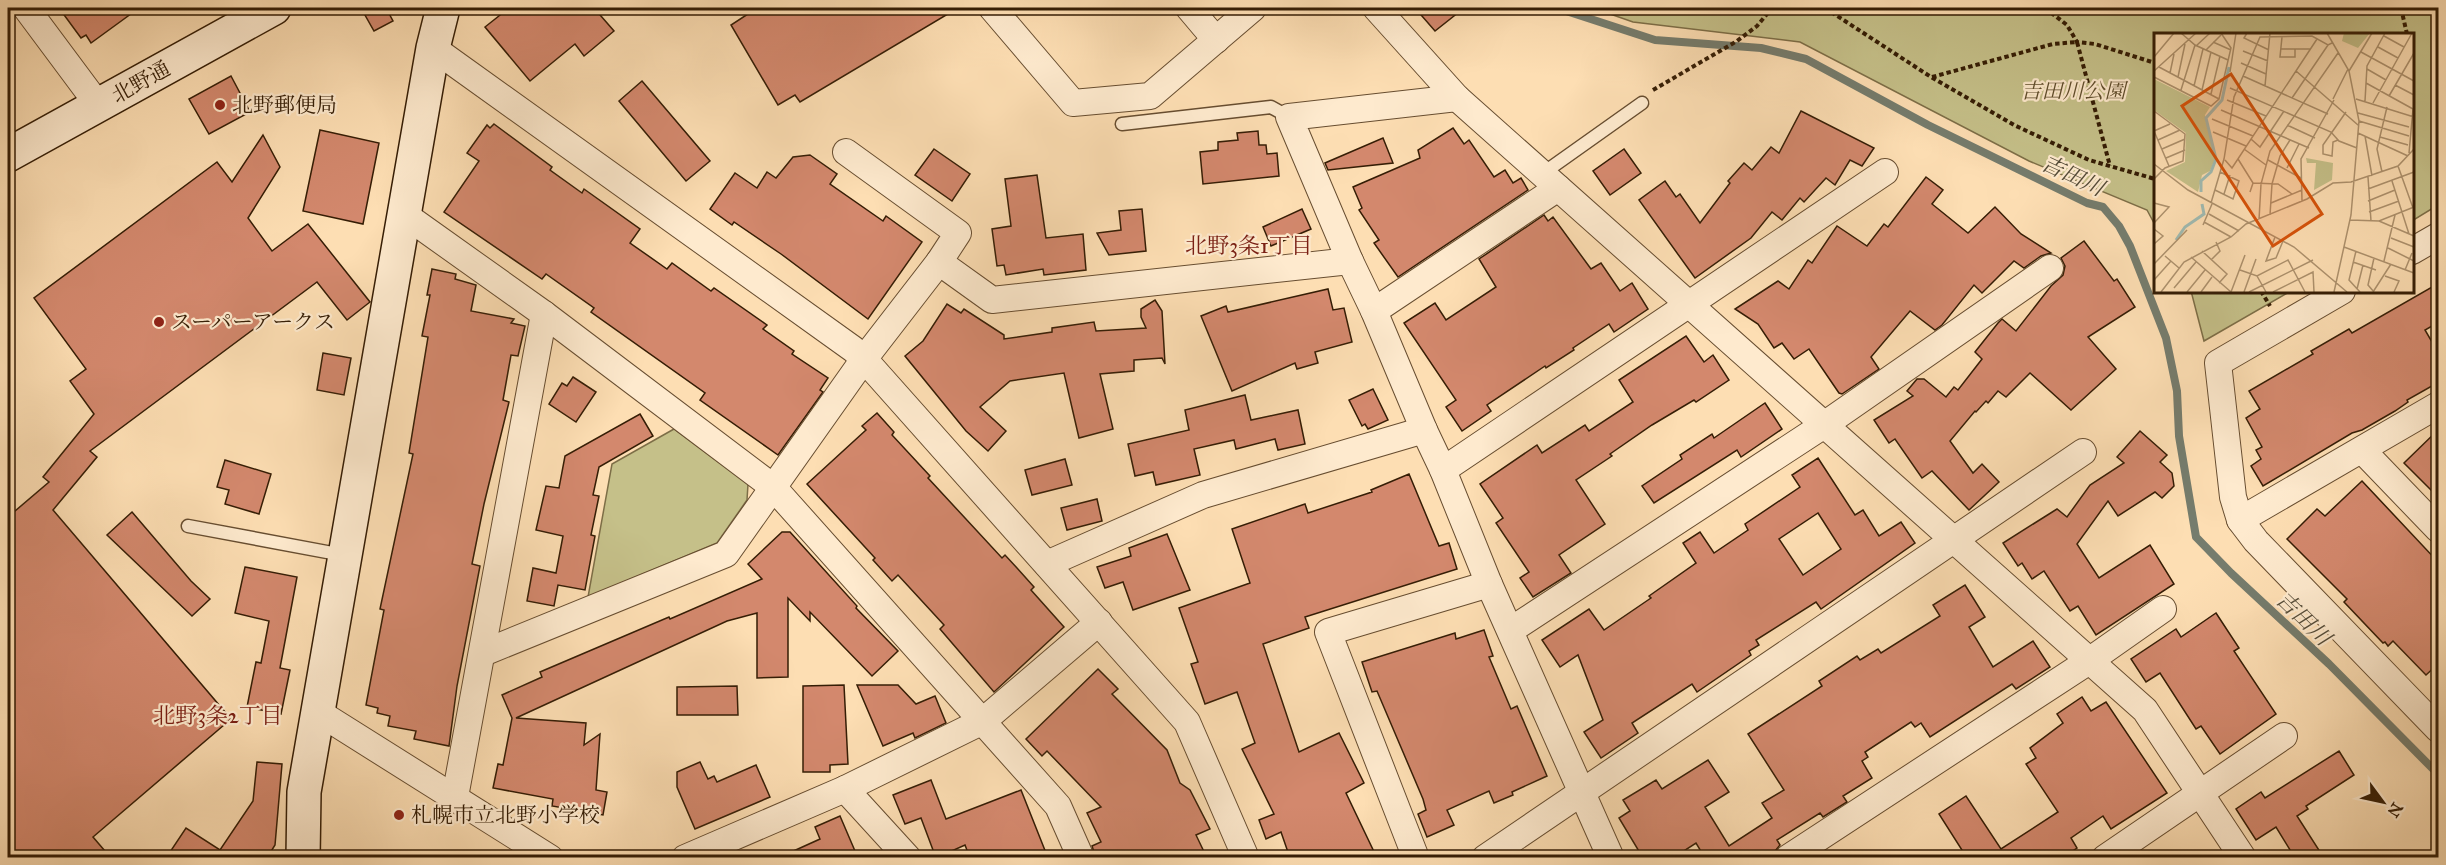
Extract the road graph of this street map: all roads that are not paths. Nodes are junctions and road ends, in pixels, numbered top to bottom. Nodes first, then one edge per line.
1 (26, 8) edge
2 (443, 8) edge
3 (992, 8) edge
4 (1189, 8) edge
5 (1253, 8) edge
6 (1376, 8) edge
7 (261, 10) edge
8 (1216, 40) junction
9 (433, 48) junction
10 (1457, 98) junction
11 (1642, 103) road end
12 (99, 106) junction
13 (1289, 117) junction
14 (1122, 124) dead end
15 (846, 152) dead end
16 (8, 155) edge
17 (1886, 172) dead end
18 (1550, 181) junction
19 (405, 215) junction
20 (2439, 236) edge
21 (2413, 250) edge
22 (1350, 261) junction
23 (939, 262) junction
24 (2050, 268) dead end
25 (2340, 292) edge
26 (1689, 306) junction
27 (1374, 311) junction
28 (544, 314) junction
29 (864, 359) junction
30 (2439, 405) edge
31 (1824, 425) junction
32 (1424, 430) junction
33 (2362, 450) junction
34 (2083, 452) dead end
35 (1443, 470) junction
36 (773, 487) junction
37 (2240, 520) junction
38 (188, 526) dead end
39 (2439, 529) edge
40 (1954, 541) junction
41 (346, 556) junction
42 (1047, 564) junction
43 (1489, 584) junction
44 (2163, 609) dead end
45 (1099, 622) junction
46 (1511, 630) junction
47 (483, 653) junction
48 (2089, 661) junction
49 (318, 712) junction
50 (983, 721) junction
51 (2439, 729) edge
52 (2284, 736) dead end
53 (845, 789) junction
54 (1583, 792) junction
55 (2201, 794) junction
56 (455, 797) junction
57 (303, 858) edge
58 (550, 858) edge
59 (685, 858) edge
60 (908, 858) edge
61 (1081, 858) edge
62 (1246, 858) edge
63 (1416, 858) edge
64 (1485, 858) edge
65 (1611, 858) edge
66 (1788, 858) edge
67 (2105, 858) edge
68 (2243, 858) edge

1 - 12 street
2 - 9 street
3 - 8 street
4 - 8 street
5 - 8 street
6 - 10 street
7 - 12 street, 北野通
9 - 19 street
9 - 29 street
10 - 13 street
10 - 18 street
11 - 18 lane
12 - 16 street, 北野通
13 - 14 lane
13 - 22 street
15 - 23 street
17 - 26 street
18 - 26 street
18 - 27 street
19 - 28 street
19 - 41 street
20 - 21 street
22 - 23 street
22 - 27 street
23 - 29 street
24 - 31 street
25 - 37 street
26 - 31 street
26 - 35 street
27 - 32 street
28 - 36 street
28 - 47 street
29 - 36 street
29 - 42 street
30 - 33 street
31 - 40 street
31 - 46 street
32 - 35 street
32 - 42 street
33 - 37 street
33 - 39 street
34 - 40 street
35 - 43 street
36 - 47 street
36 - 50 street
37 - 51 street
38 - 41 lane
40 - 48 street
40 - 54 street
41 - 49 street
42 - 45 street
43 - 46 street
43 - 63 street
44 - 48 street
45 - 50 street
45 - 62 street
46 - 54 street
47 - 56 street
48 - 55 street
48 - 66 street
49 - 56 street
49 - 57 street
50 - 53 street
50 - 61 street
52 - 55 street
53 - 59 street
53 - 60 street
54 - 64 street
54 - 65 street
55 - 67 street
55 - 68 street
56 - 58 street

